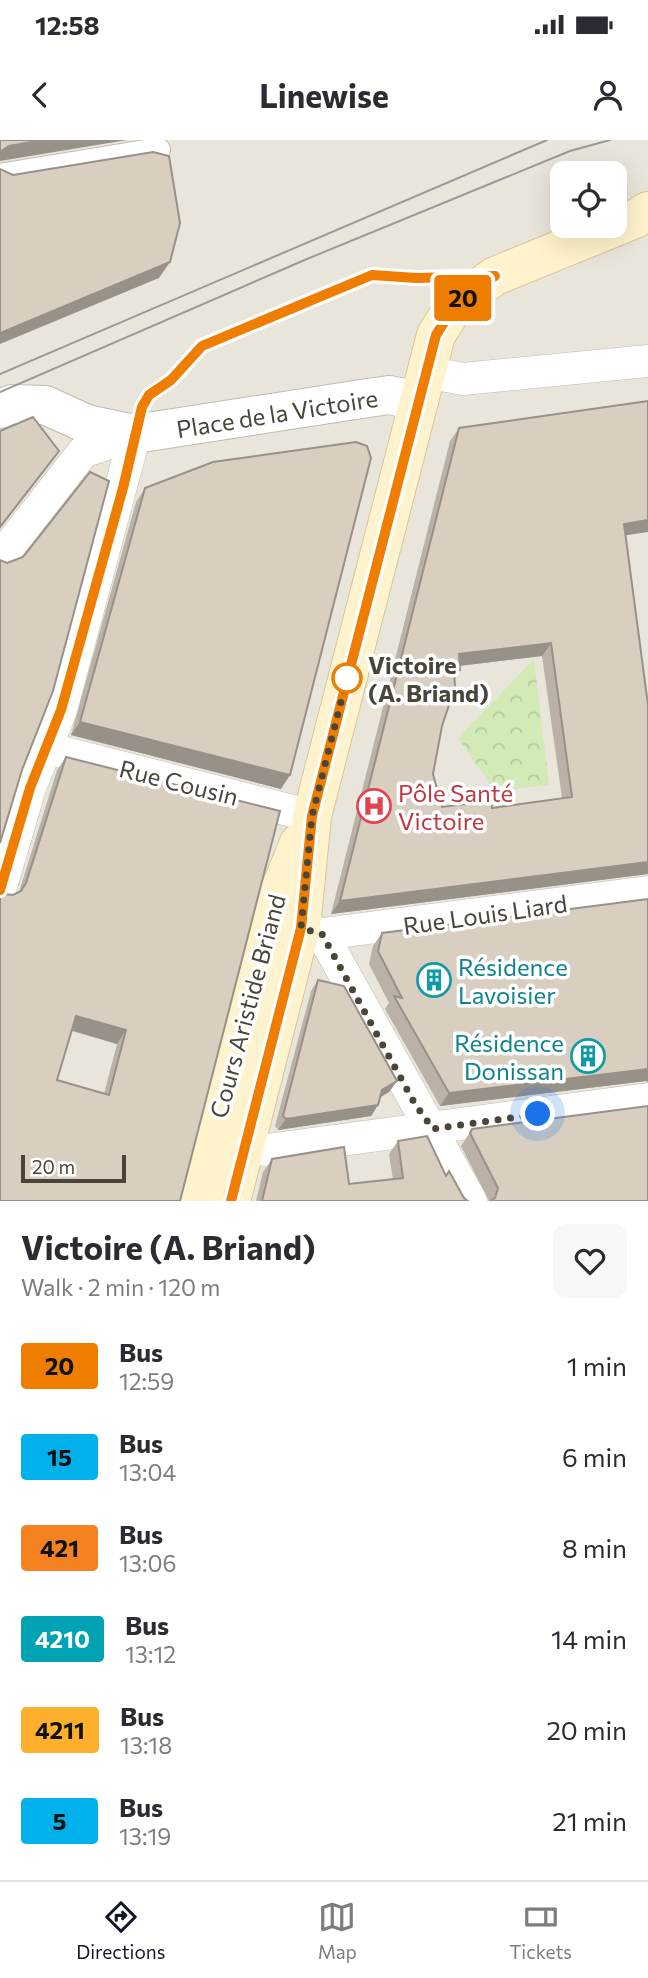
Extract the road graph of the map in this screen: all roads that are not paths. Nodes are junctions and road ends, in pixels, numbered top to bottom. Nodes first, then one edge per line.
1 (158, 149) dead end
2 (0, 176) edge
3 (648, 211) edge
4 (648, 361) edge
5 (418, 403) junction
6 (0, 409) edge
7 (135, 434) junction
8 (0, 558) edge
9 (46, 748) junction
10 (312, 816) junction
11 (0, 890) edge
12 (648, 892) edge
13 (312, 931) junction
14 (648, 1099) edge
15 (433, 1129) junction
16 (245, 1147) junction
17 (196, 1201) edge
18 (231, 1201) edge
19 (471, 1201) edge

1 - 2 street
3 - 5 main road
4 - 5 street, Place de la Victoire
5 - 7 street, Place de la Victoire
5 - 10 main road, Cours Aristide Briand
6 - 7 street
7 - 8 street
7 - 9 street
9 - 10 street, Rue Cousin
9 - 11 street
10 - 13 main road, Cours Aristide Briand
10 - 17 main road, Cours Aristide Briand
12 - 13 street, Rue Louis Liard
13 - 15 street
13 - 16 main road, Cours Aristide Briand
14 - 15 street
15 - 16 street
15 - 19 street
16 - 18 main road, Cours Aristide Briand

